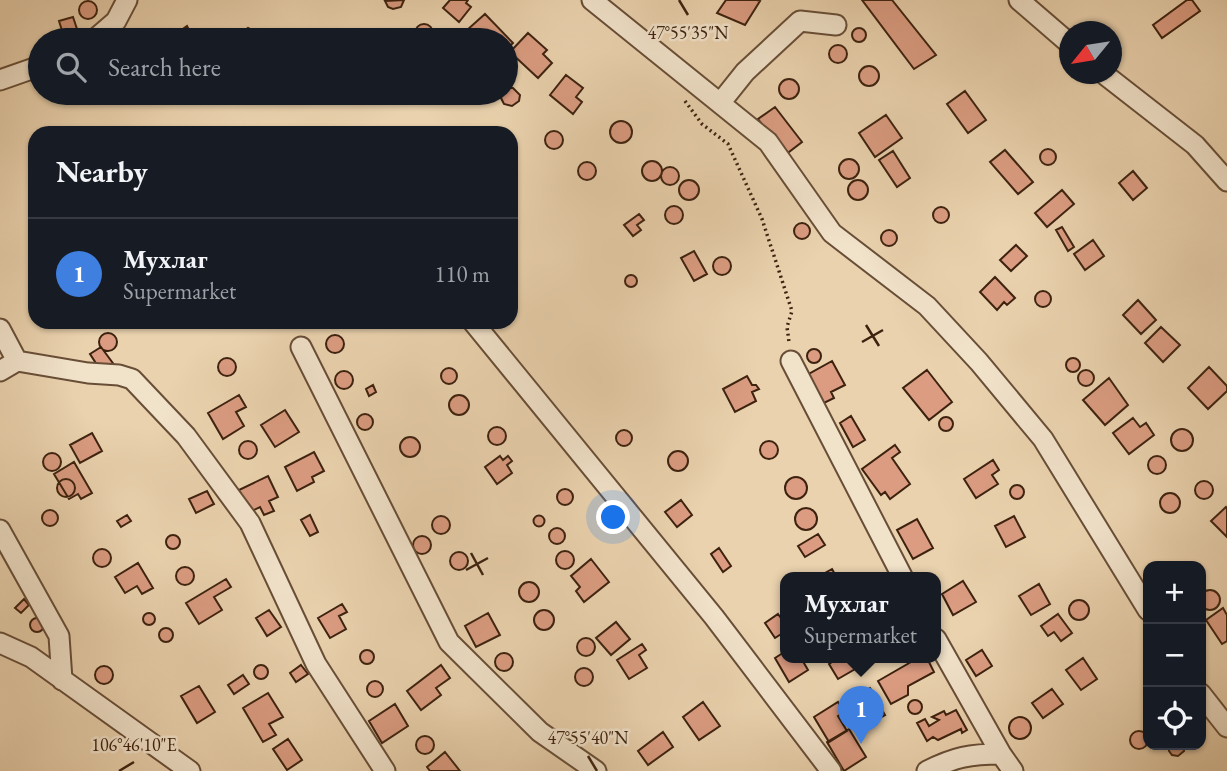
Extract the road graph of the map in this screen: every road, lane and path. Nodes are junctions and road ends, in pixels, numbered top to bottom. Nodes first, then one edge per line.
1 (127, 0) edge
2 (592, 0) edge
3 (1020, 0) edge
4 (836, 25) dead end
5 (108, 28) edge
6 (1059, 35) edge
7 (28, 70) edge
8 (0, 80) edge
9 (1117, 84) edge
10 (679, 93) dead end
11 (722, 102) junction
12 (1227, 181) edge
13 (0, 329) edge
14 (479, 329) edge
15 (301, 347) dead end
16 (17, 361) junction
17 (791, 362) joint
18 (0, 371) edge
19 (0, 530) edge
20 (900, 572) edge
21 (1143, 602) edge
22 (0, 643) edge
23 (941, 648) edge
24 (62, 680) junction
25 (1206, 700) edge
26 (1227, 727) edge
27 (1001, 754) junction
28 (190, 771) edge
29 (385, 771) edge
30 (596, 771) edge
31 (831, 771) edge
32 (927, 771) edge
33 (1013, 771) edge

1 - 5 street
2 - 11 street
3 - 6 street
4 - 11 street
7 - 8 street
9 - 12 street
10 - 17 path
11 - 21 street
13 - 16 street
14 - 31 street
15 - 30 street
16 - 18 street
16 - 29 street
17 - 20 street
19 - 24 street
22 - 24 street
23 - 27 street
24 - 28 street
25 - 26 street
27 - 32 street
27 - 33 street

